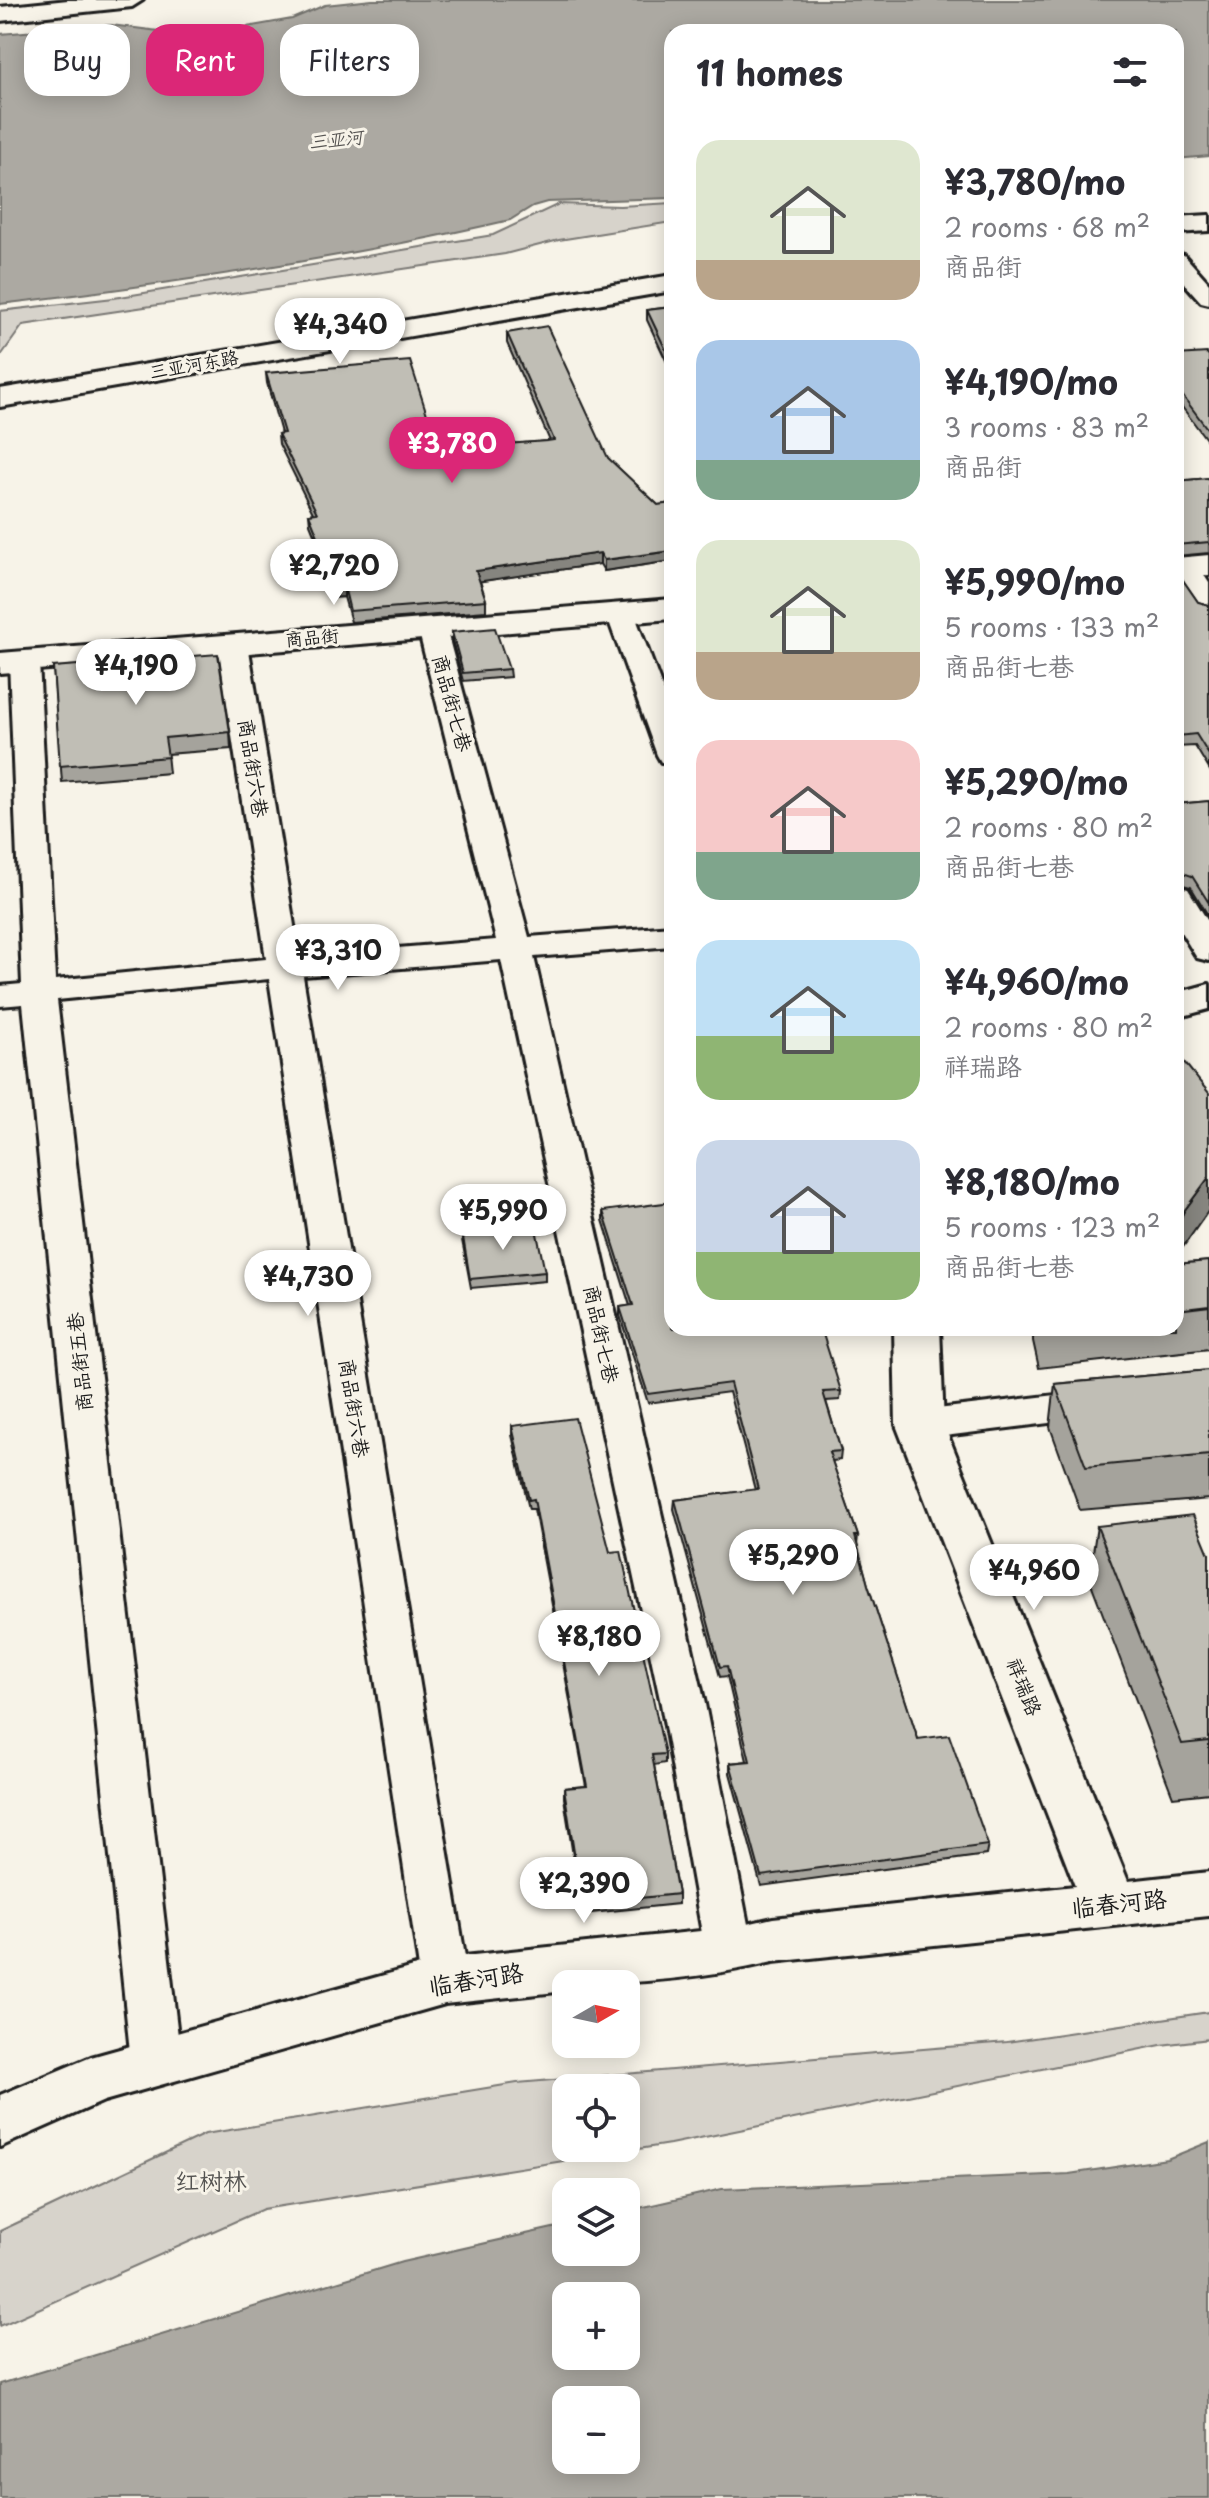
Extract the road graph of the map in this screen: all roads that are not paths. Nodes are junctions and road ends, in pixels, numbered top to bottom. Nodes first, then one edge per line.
1 (54, 0) edge
2 (132, 0) edge
3 (0, 6) edge
4 (0, 14) edge
5 (1209, 223) edge
6 (1184, 225) edge
7 (1184, 269) edge
8 (664, 284) edge
9 (1209, 297) edge
10 (0, 398) edge
11 (1190, 567) edge
12 (1209, 605) edge
13 (664, 610) edge
14 (620, 613) junction
15 (432, 628) junction
16 (233, 644) junction
17 (12, 662) edge
18 (664, 733) edge
19 (1184, 909) edge
20 (664, 937) edge
21 (515, 949) junction
22 (1209, 951) edge
23 (285, 967) junction
24 (39, 992) junction
25 (0, 996) edge
26 (917, 1336) edge
27 (1209, 1390) edge
28 (920, 1425) junction
29 (1209, 1894) edge
30 (1110, 1905) junction
31 (729, 1950) junction
32 (445, 1981) junction
33 (156, 2062) junction
34 (0, 2122) edge

1 - 3 street
2 - 4 street
5 - 6 street
7 - 9 street
8 - 10 street, 三亚河东路
11 - 12 street
13 - 14 street, 商品街
14 - 15 street, 商品街
14 - 18 street
15 - 16 street, 商品街
15 - 21 street, 商品街七巷
16 - 17 street, 商品街
16 - 23 street, 商品街六巷
17 - 24 street, 商品街五巷
19 - 22 street
20 - 21 street
21 - 23 street
21 - 31 street, 商品街七巷
23 - 24 street
23 - 32 street, 商品街六巷
24 - 25 street
24 - 33 street, 商品街五巷
26 - 28 street, 祥瑞路
27 - 28 street
28 - 30 street, 祥瑞路
29 - 30 street, 临春河路
30 - 31 street, 临春河路
31 - 32 street, 临春河路
32 - 33 street, 临春河路
33 - 34 street, 临春河路

